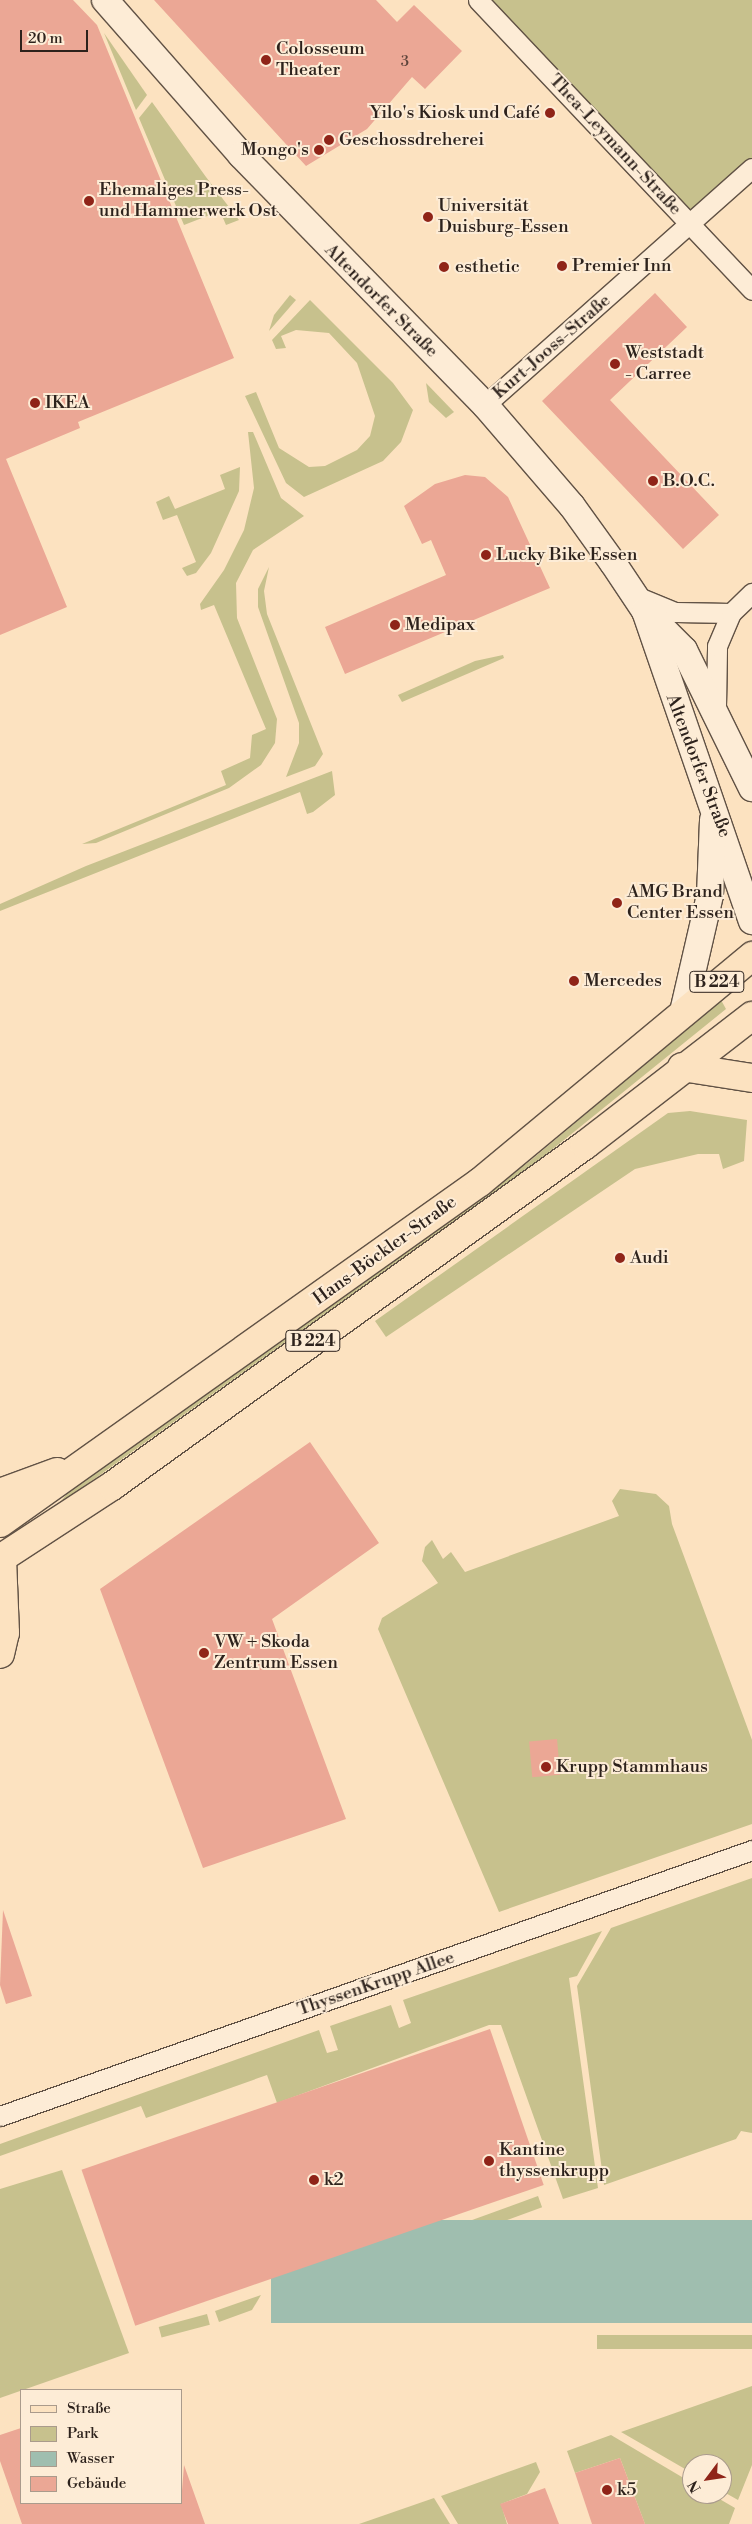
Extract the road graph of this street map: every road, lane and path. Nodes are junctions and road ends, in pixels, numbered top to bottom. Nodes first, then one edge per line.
1 (105, 0) edge
2 (478, 0) edge
3 (752, 168) edge
4 (692, 226) junction
5 (752, 290) edge
6 (485, 406) junction
7 (752, 592) edge
8 (640, 603) junction
9 (731, 613) junction
10 (718, 714) junction
11 (752, 788) edge
12 (714, 807) junction
13 (752, 921) edge
14 (752, 956) edge
15 (684, 1012) junction
16 (752, 1016) edge
17 (682, 1067) junction
18 (752, 1078) edge
19 (92, 1460) junction
20 (0, 1493) edge
21 (0, 1523) edge
22 (1, 1559) edge
23 (0, 1654) edge
24 (752, 1850) edge
25 (0, 2116) edge

1 - 6 main road, Altendorfer Straße
2 - 4 street, Thea-Leymann-Straße
3 - 4 street, Kurt-Jooss-Straße
4 - 5 street, Thea-Leymann-Straße
4 - 6 street, Kurt-Jooss-Straße
6 - 8 main road, Altendorfer Straße
7 - 9 street
8 - 9 street
8 - 10 main road, Altendorfer Straße
8 - 12 main road, Altendorfer Straße
9 - 10 street
10 - 11 main road, Altendorfer Straße
12 - 13 main road, Altendorfer Straße
12 - 15 main road
14 - 15 main road, Hans-Böckler-Straße / B 224
15 - 19 main road, Hans-Böckler-Straße / B 224
16 - 17 main road, Hans-Böckler-Straße / B 224
17 - 18 main road
17 - 22 main road, Hans-Böckler-Straße / B 224
19 - 20 main road
19 - 21 main road, Hans-Böckler-Straße / B 224
22 - 23 main road
24 - 25 street, ThyssenKrupp Allee

